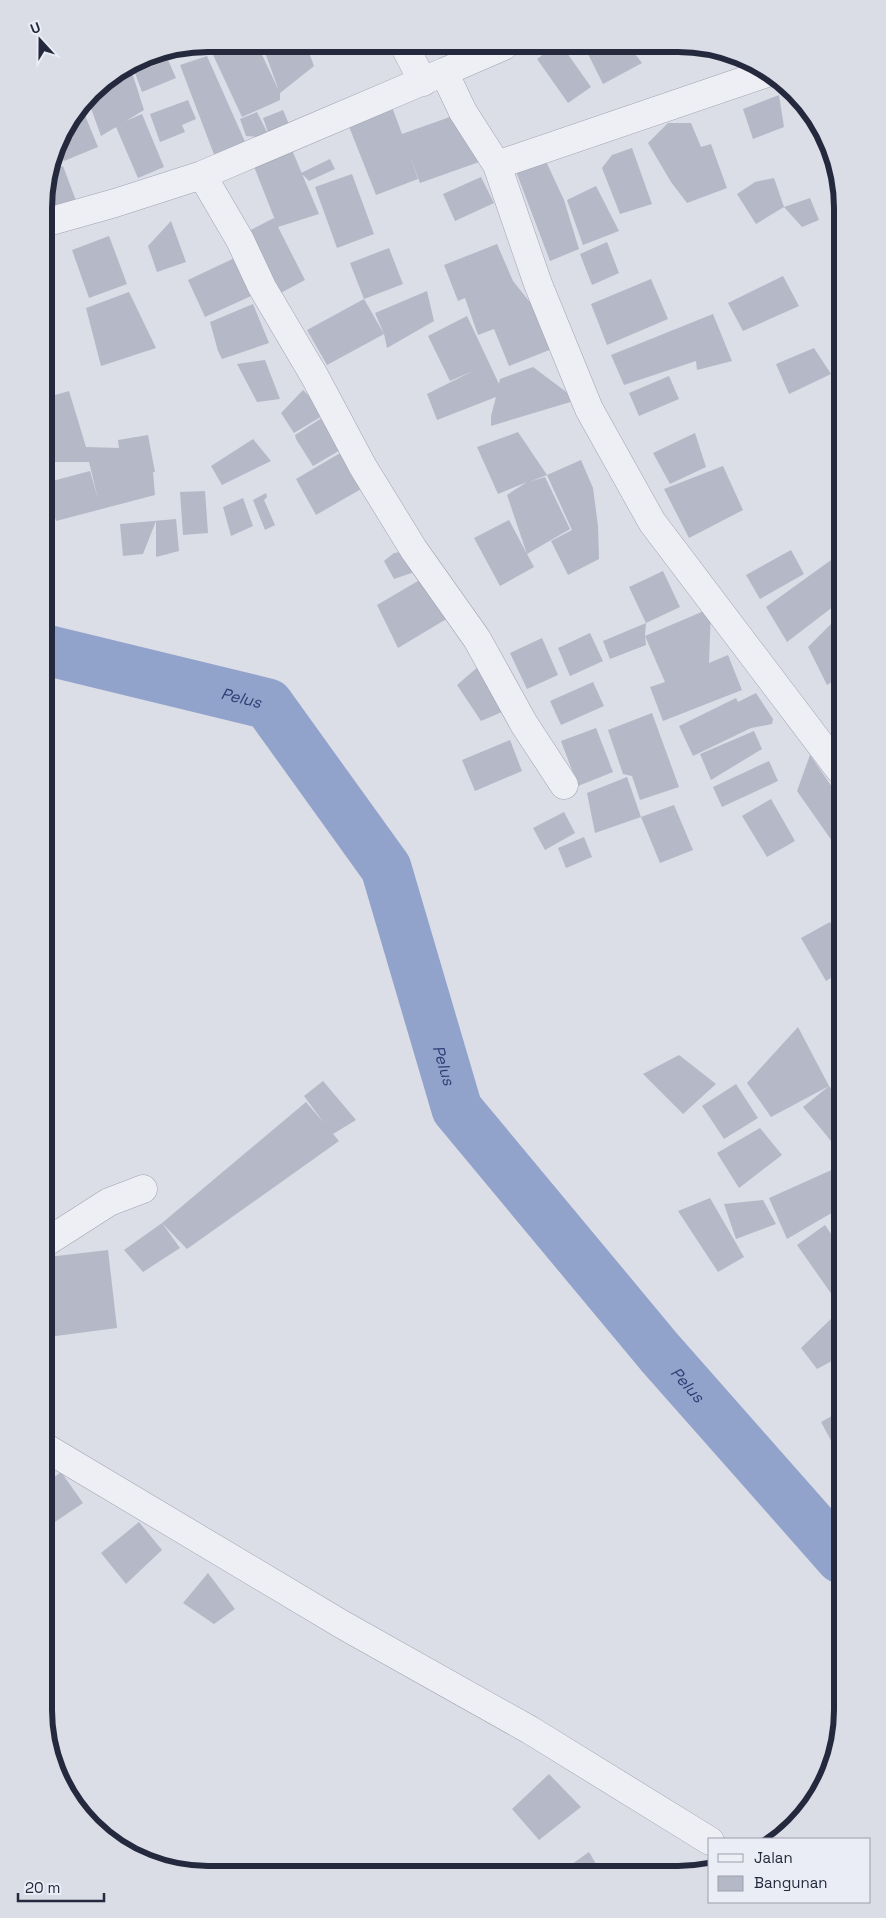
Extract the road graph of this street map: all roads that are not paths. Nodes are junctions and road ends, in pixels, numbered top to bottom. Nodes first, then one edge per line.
1 (490, 52) edge
2 (411, 53) edge
3 (758, 76) edge
4 (434, 77) junction
5 (497, 165) junction
6 (202, 175) junction
7 (53, 221) edge
8 (834, 762) edge
9 (564, 784) dead end
10 (143, 1189) dead end
11 (52, 1238) edge
12 (52, 1451) edge
13 (708, 1839) edge

1 - 4 street
2 - 4 street
3 - 5 street
4 - 5 street
4 - 6 street
5 - 8 street
6 - 7 street
6 - 9 street
10 - 11 street
12 - 13 street

